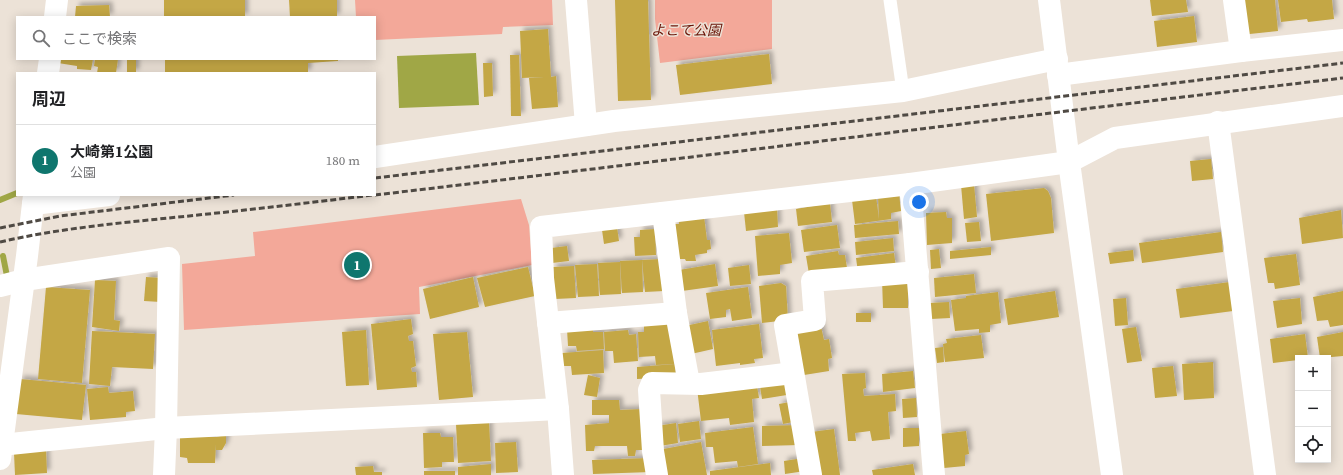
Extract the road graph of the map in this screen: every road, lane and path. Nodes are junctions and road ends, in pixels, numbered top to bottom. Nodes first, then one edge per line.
1 (57, 0) edge
2 (576, 0) edge
3 (890, 0) edge
4 (1049, 0) edge
5 (1234, 0) edge
6 (55, 16) edge
7 (1343, 40) edge
8 (1241, 51) junction
9 (50, 60) edge
10 (1058, 67) junction
11 (48, 72) edge
12 (903, 91) junction
13 (1343, 106) edge
14 (1218, 122) junction
15 (586, 125) junction
16 (376, 158) edge
17 (1069, 162) junction
18 (910, 184) junction
19 (90, 196) edge
20 (34, 199) edge
21 (663, 212) junction
22 (918, 272) junction
23 (24, 280) junction
24 (0, 286) edge
25 (676, 313) junction
26 (548, 323) junction
27 (792, 373) junction
28 (689, 383) junction
29 (558, 409) junction
30 (166, 428) junction
31 (0, 450) edge
32 (164, 475) edge
33 (563, 475) edge
34 (657, 475) edge
35 (811, 475) edge
36 (934, 475) edge
37 (1112, 475) edge
38 (1265, 475) edge

1 - 6 street
2 - 15 street
3 - 12 lane
4 - 10 street
5 - 8 street
7 - 8 street
8 - 10 street
9 - 11 street
10 - 12 street
10 - 17 street
12 - 15 street
13 - 14 street
14 - 17 street
14 - 38 street
15 - 16 street
17 - 18 street
17 - 37 street
18 - 21 street
18 - 22 street
19 - 20 street
20 - 23 street
21 - 25 street
21 - 26 street
22 - 27 street
22 - 36 street
23 - 24 street
23 - 30 street
23 - 31 street
25 - 26 street
25 - 28 street
26 - 29 street
27 - 28 street
27 - 35 street
28 - 34 street
29 - 30 street
29 - 33 street
30 - 31 street
30 - 32 street

